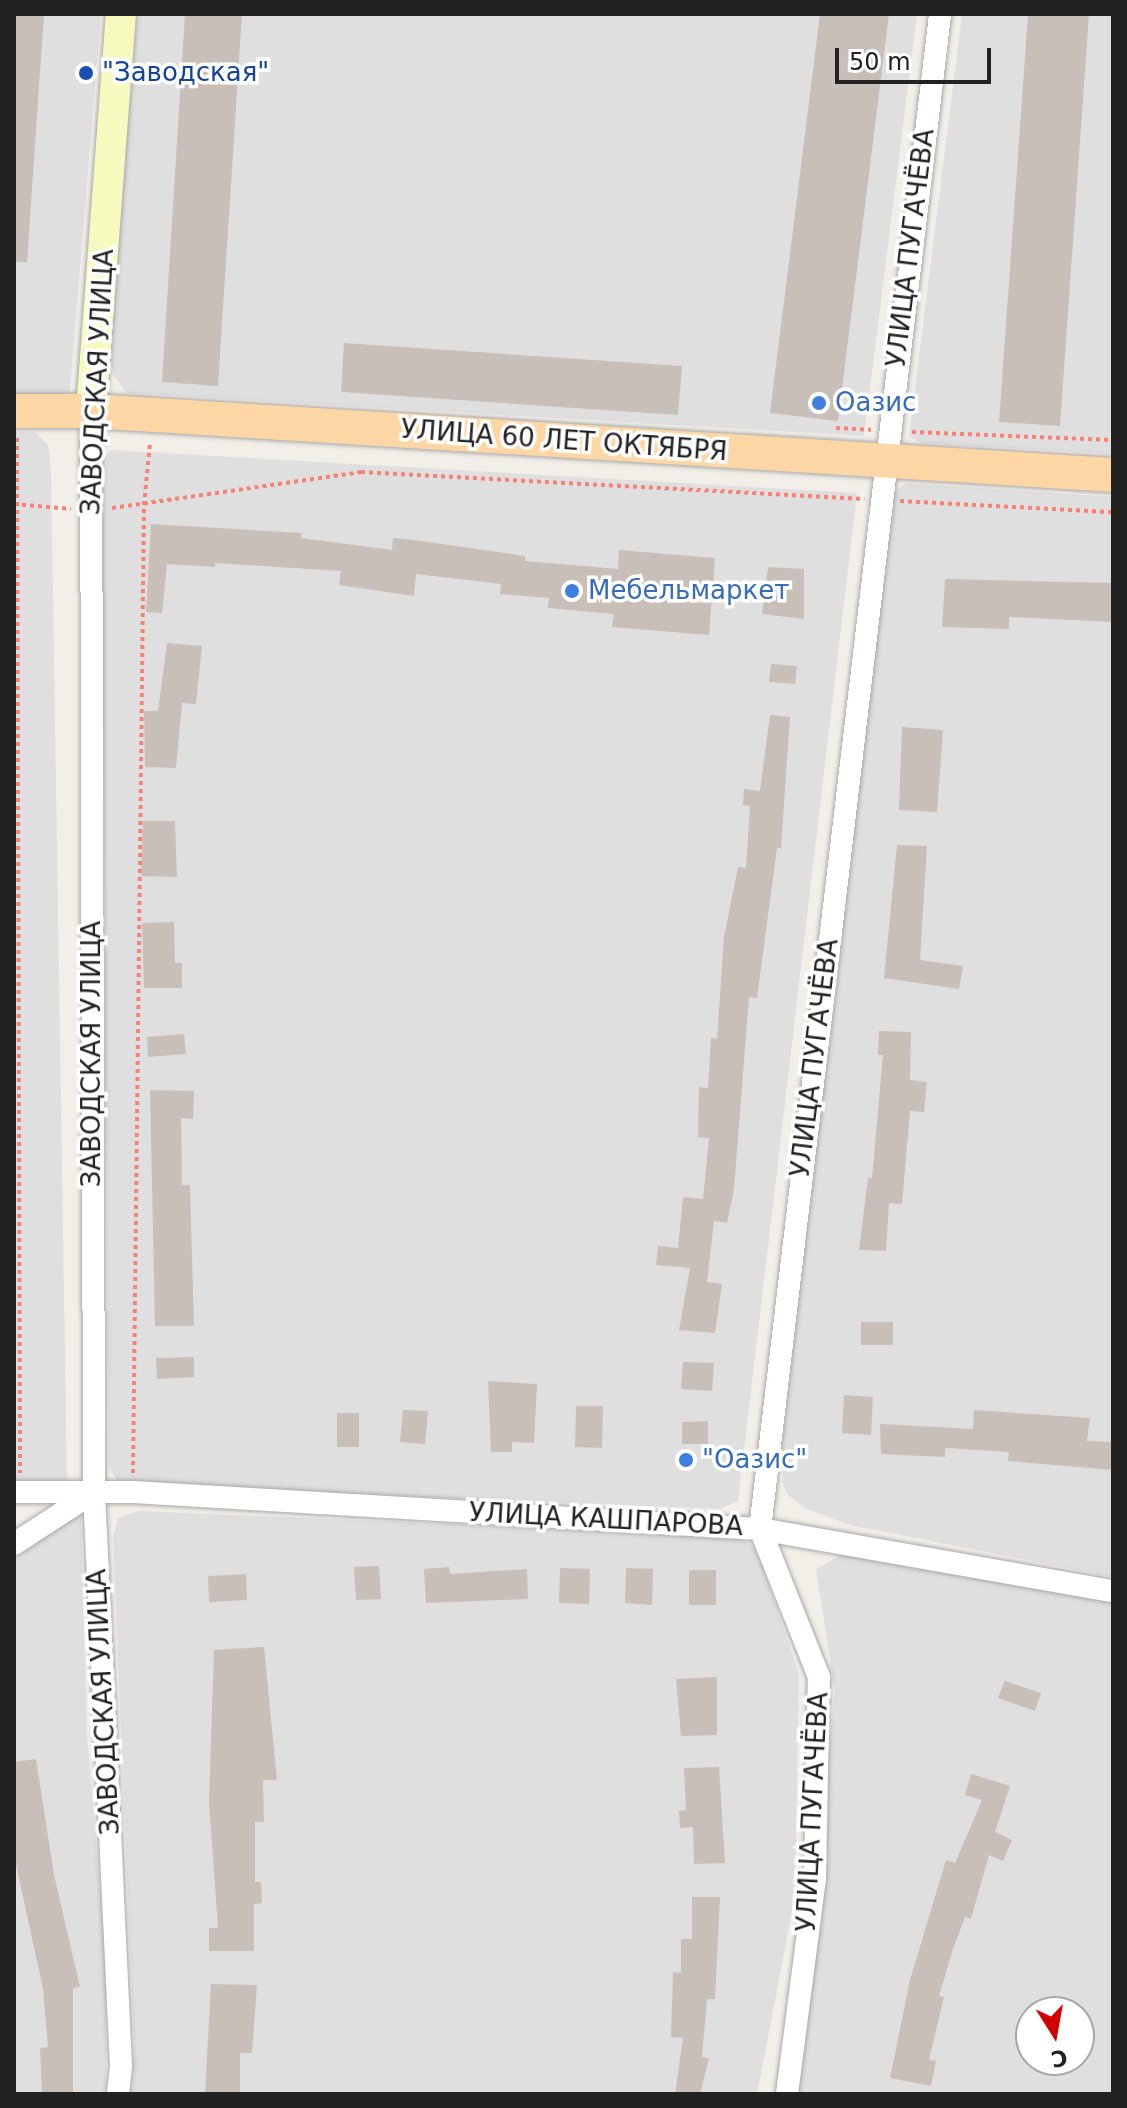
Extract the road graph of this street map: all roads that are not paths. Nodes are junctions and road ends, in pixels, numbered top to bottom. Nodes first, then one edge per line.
1 (121, 14) edge
2 (940, 14) edge
3 (16, 411) edge
4 (91, 411) junction
5 (885, 461) junction
6 (1113, 475) edge
7 (17, 1492) edge
8 (94, 1492) junction
9 (760, 1529) junction
10 (14, 1544) edge
11 (1113, 1591) edge
12 (118, 2094) edge
13 (787, 2094) edge

1 - 4 street, ЗАВОДСКАЯ УЛИЦА
2 - 5 street, УЛИЦА ПУГАЧЁВА
3 - 4 main road, УЛИЦА 60 ЛЕТ ОКТЯБРЯ
4 - 5 main road, УЛИЦА 60 ЛЕТ ОКТЯБРЯ
4 - 8 street, ЗАВОДСКАЯ УЛИЦА
5 - 6 main road, УЛИЦА 60 ЛЕТ ОКТЯБРЯ
5 - 9 street, УЛИЦА ПУГАЧЁВА
7 - 8 street, УЛИЦА КАШПАРОВА
8 - 9 street, УЛИЦА КАШПАРОВА
8 - 10 street
8 - 12 street, ЗАВОДСКАЯ УЛИЦА
9 - 11 street, УЛИЦА КАШПАРОВА
9 - 13 street, УЛИЦА ПУГАЧЁВА

